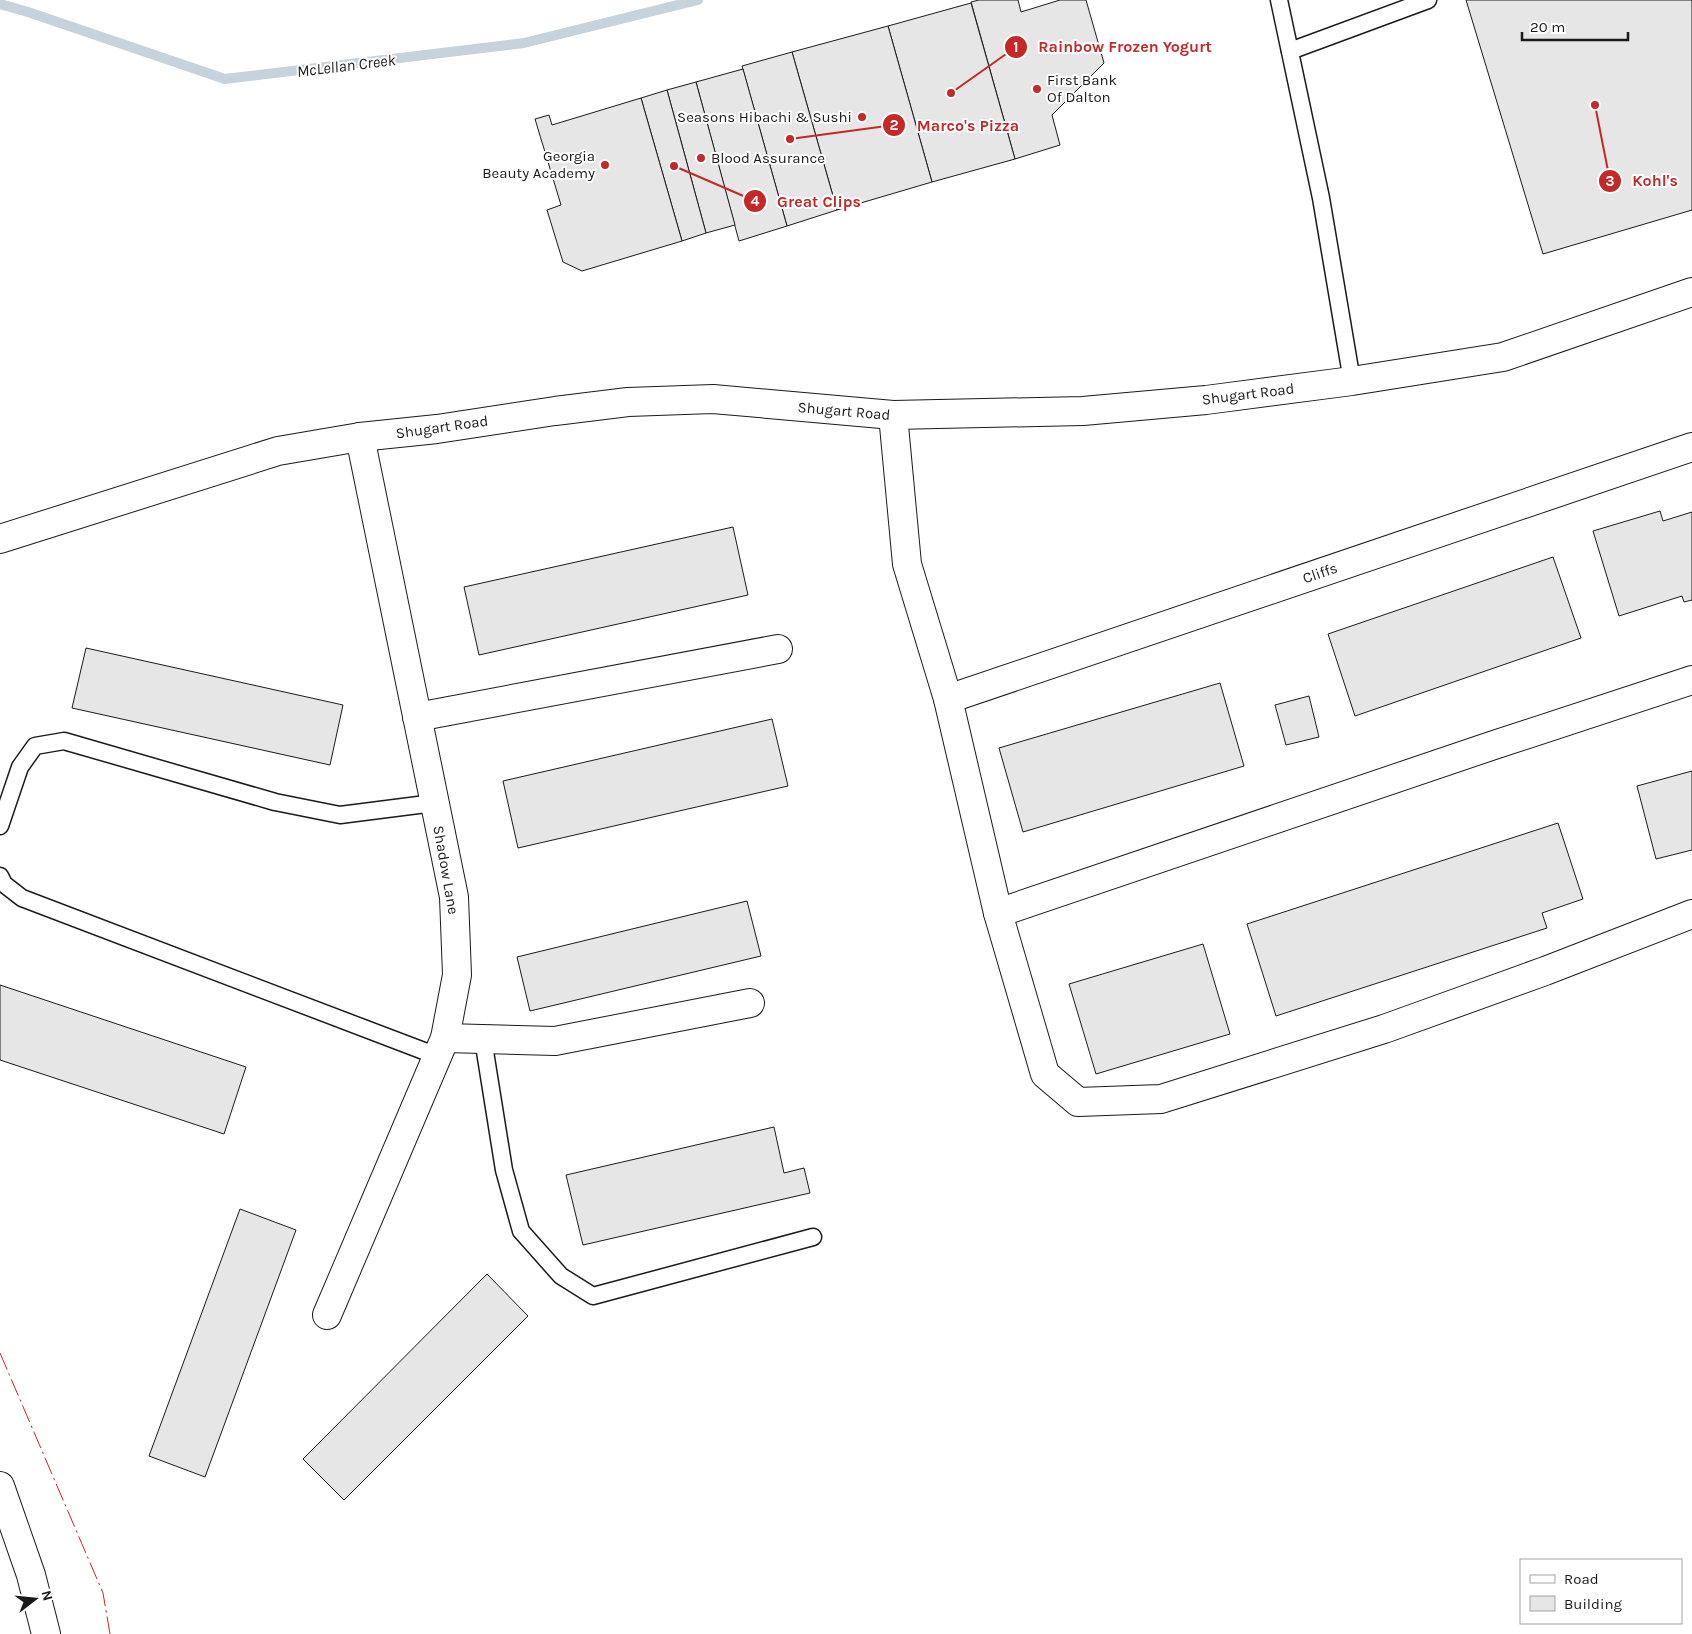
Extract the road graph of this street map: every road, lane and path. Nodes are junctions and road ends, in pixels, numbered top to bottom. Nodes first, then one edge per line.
1 (1279, 0) edge
2 (1428, 0) edge
3 (1290, 51) junction
4 (1692, 292) edge
5 (1352, 381) junction
6 (893, 415) junction
7 (360, 438) junction
8 (1692, 447) edge
9 (0, 539) edge
10 (778, 650) dead end
11 (1692, 680) edge
12 (948, 698) junction
13 (417, 717) junction
14 (434, 803) junction
15 (0, 826) edge
16 (0, 876) edge
17 (998, 913) junction
18 (1692, 914) edge
19 (750, 1003) dead end
20 (483, 1038) junction
21 (441, 1047) junction
22 (813, 1237) dead end
23 (327, 1315) dead end
24 (0, 1486) edge
25 (46, 1634) edge

1 - 3 lane
2 - 3 lane
3 - 5 lane
4 - 5 street, Shugart Road
5 - 6 street, Shugart Road
6 - 7 street, Shugart Road
6 - 12 street
7 - 9 street, Shugart Road
7 - 13 street, Shadow Lane
8 - 12 street, Cliffs
10 - 13 street
11 - 17 street
12 - 17 street
13 - 14 street, Shadow Lane
14 - 15 lane
14 - 21 street, Shadow Lane
16 - 21 lane
17 - 18 street
19 - 20 street
20 - 21 street
20 - 22 lane
21 - 23 street, Shadow Lane
24 - 25 street

